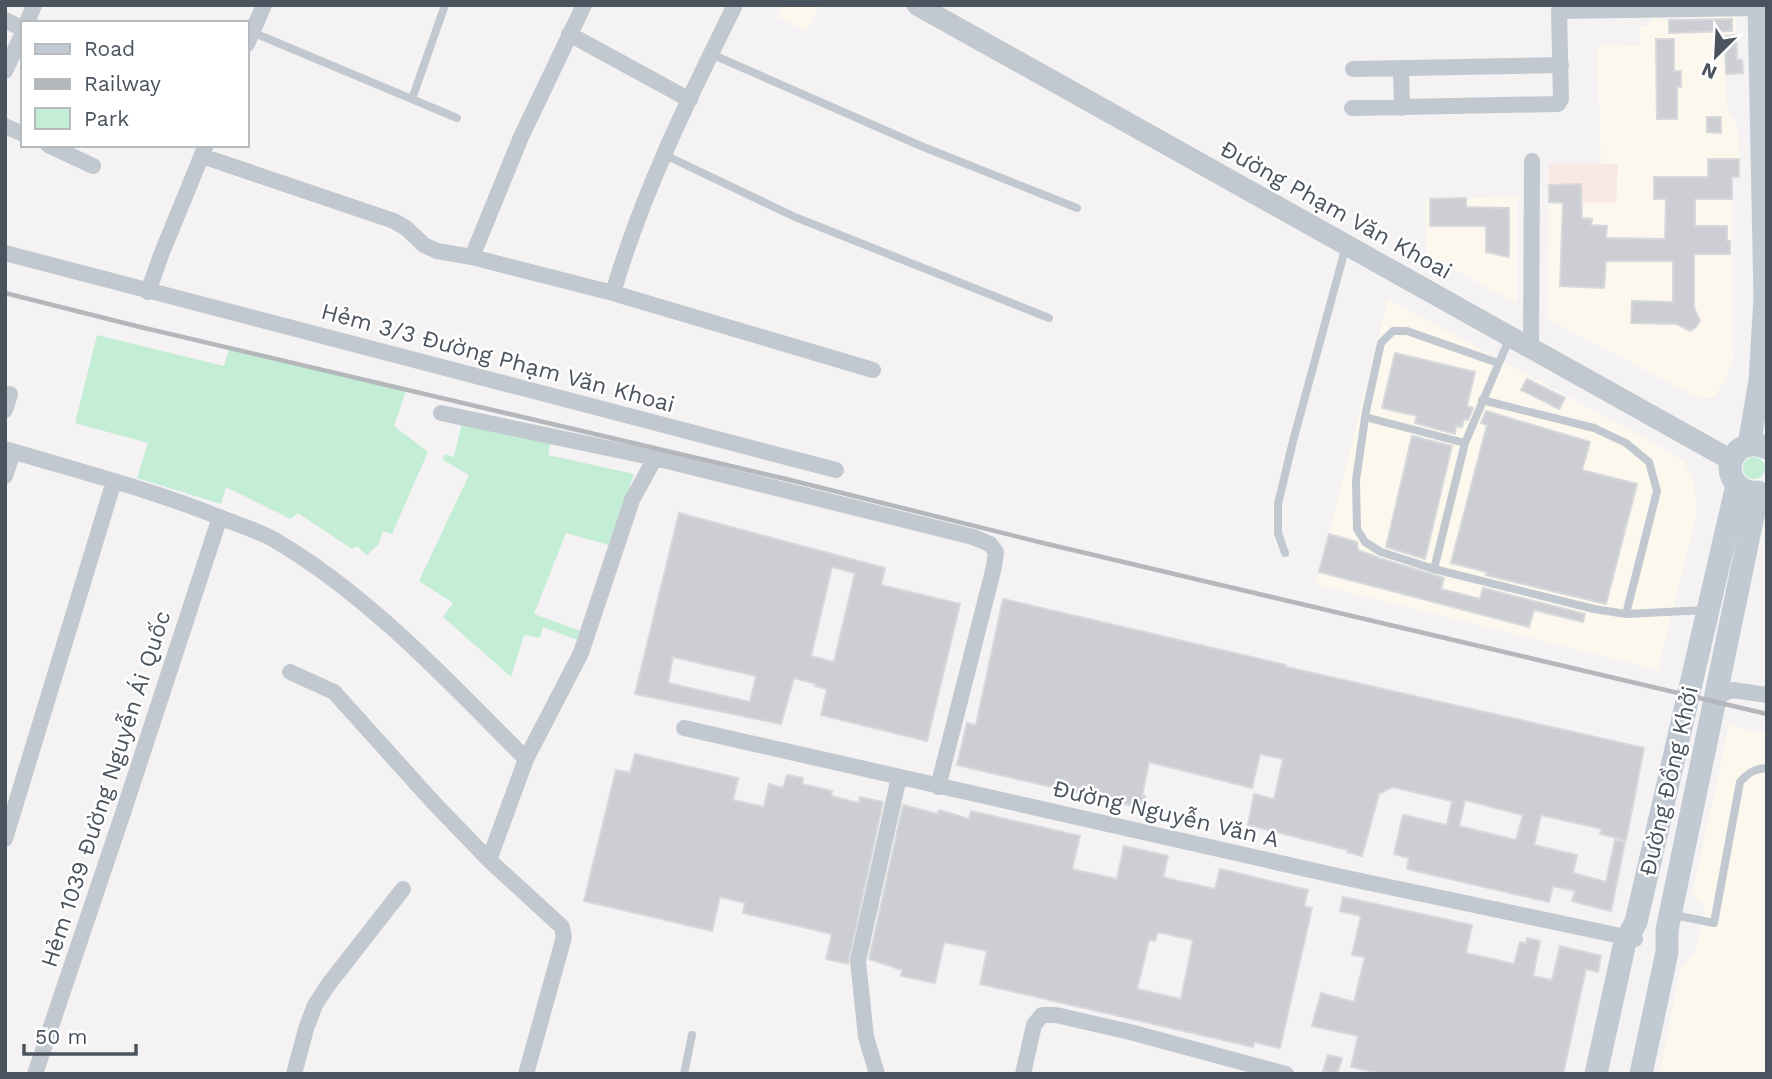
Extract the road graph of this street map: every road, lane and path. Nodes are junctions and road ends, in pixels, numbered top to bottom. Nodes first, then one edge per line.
1 (445, 5) edge
2 (583, 5) edge
3 (736, 5) edge
4 (916, 5) edge
5 (260, 6) edge
6 (1759, 6) edge
7 (5, 20) edge
8 (21, 30) edge
9 (569, 34) junction
10 (21, 35) edge
11 (249, 38) edge
12 (711, 54) junction
13 (1561, 65) junction
14 (1401, 68) junction
15 (1353, 69) dead end
16 (5, 71) edge
17 (412, 99) junction
18 (690, 100) junction
19 (1402, 107) junction
20 (1352, 108) dead end
21 (457, 118) dead end
22 (5, 126) edge
23 (21, 133) edge
24 (52, 147) edge
25 (204, 151) edge
26 (665, 155) junction
27 (1532, 161) dead end
28 (93, 166) dead end
29 (1077, 208) dead end
30 (1346, 246) junction
31 (5, 253) edge
32 (472, 257) junction
33 (148, 292) junction
34 (613, 293) junction
35 (1049, 318) dead end
36 (1510, 337) junction
37 (1531, 349) junction
38 (1498, 363) junction
39 (873, 370) dead end
40 (10, 394) dead end
41 (1482, 400) junction
42 (5, 410) edge
43 (441, 413) dead end
44 (1365, 417) junction
45 (1465, 443) junction
46 (1758, 446) edge
47 (9, 450) edge
48 (655, 458) junction
49 (1731, 460) junction
50 (836, 470) dead end
51 (5, 477) edge
52 (114, 481) junction
53 (1754, 489) edge
54 (220, 517) junction
55 (1284, 553) dead end
56 (1434, 569) junction
57 (1708, 610) junction
58 (1626, 614) junction
59 (290, 672) dead end
60 (1689, 691) junction
61 (1767, 695) edge
62 (1716, 696) junction
63 (684, 728) dead end
64 (526, 759) junction
65 (1767, 768) edge
66 (899, 777) junction
67 (938, 787) junction
68 (5, 839) edge
69 (489, 860) junction
70 (402, 889) dead end
71 (1669, 922) junction
72 (1634, 933) junction
73 (692, 1035) dead end
74 (1245, 1068) edge
75 (35, 1074) edge
76 (294, 1074) edge
77 (526, 1074) edge
78 (684, 1074) edge
79 (877, 1074) edge
80 (1023, 1074) edge
81 (1286, 1074) edge
82 (1596, 1074) edge
83 (1611, 1074) edge
84 (1627, 1074) edge
85 (1642, 1074) edge

1 - 17 lane
2 - 9 street
3 - 12 street
4 - 30 street, Đường Phạm Văn Khoai
5 - 11 street
6 - 13 street
6 - 46 main road
7 - 8 street
9 - 18 street
9 - 32 street
10 - 16 street
11 - 17 lane
12 - 18 street
12 - 29 lane
13 - 14 street
13 - 19 street
14 - 15 street
14 - 19 street
17 - 21 lane
18 - 26 street
19 - 20 street
22 - 23 street
24 - 28 street
25 - 32 street
25 - 33 street
26 - 34 street
26 - 35 lane
27 - 37 street
30 - 36 street, Đường Phạm Văn Khoai
30 - 55 lane
31 - 33 street, Hẻm 3/3 Đường Phạm Văn Khoai
32 - 34 street
33 - 50 street, Hẻm 3/3 Đường Phạm Văn Khoai
34 - 39 street
36 - 37 street, Đường Phạm Văn Khoai
36 - 38 lane
37 - 49 street, Đường Phạm Văn Khoai
38 - 41 lane
38 - 44 lane
40 - 42 street
41 - 45 lane
41 - 58 lane
43 - 48 street
44 - 45 lane
44 - 56 lane
45 - 56 lane
46 - 49 main road
47 - 51 street
47 - 52 street
48 - 64 street
48 - 67 street
49 - 53 main road
52 - 54 street
52 - 68 street
53 - 57 main road, Đường Đồng Khởi
53 - 62 main road, Đường Đồng Khởi
54 - 64 street
54 - 75 street, Hẻm 1039 Đường Nguyễn Ái Quốc
56 - 58 lane
57 - 58 lane
57 - 60 main road, Đường Đồng Khởi
59 - 69 street
60 - 62 main road
60 - 72 main road, Đường Đồng Khởi
61 - 62 street
62 - 71 main road, Đường Đồng Khởi
63 - 66 street, Đường Nguyễn Văn A
64 - 69 street
65 - 71 lane
66 - 67 street, Đường Nguyễn Văn A
66 - 79 street
67 - 72 street, Đường Nguyễn Văn A
69 - 77 street
70 - 76 street
71 - 84 main road
71 - 85 main road, Đường Đồng Khởi
72 - 82 main road, Đường Đồng Khởi
72 - 83 main road
73 - 78 lane
74 - 80 street
74 - 81 street

